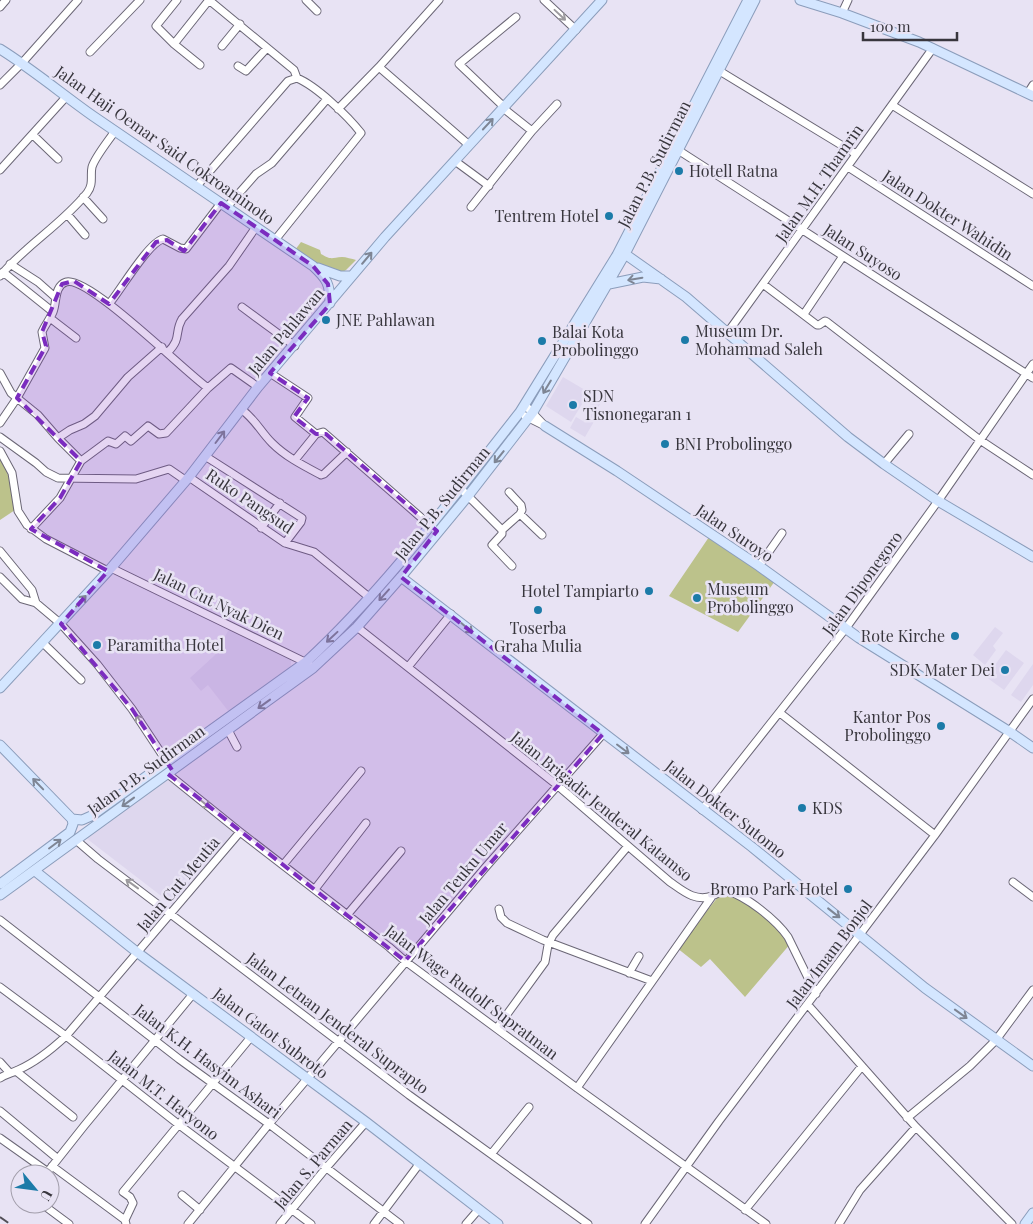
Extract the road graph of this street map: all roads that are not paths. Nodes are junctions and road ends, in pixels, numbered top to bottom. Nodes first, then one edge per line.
1 (6, 0) edge
2 (78, 0) edge
3 (140, 0) edge
4 (177, 0) edge
5 (306, 0) edge
6 (439, 0) edge
7 (544, 0) edge
8 (602, 0) edge
9 (748, 0) edge
10 (755, 0) edge
11 (800, 0) edge
12 (848, 0) edge
13 (218, 3) edge
14 (0, 8) edge
15 (316, 11) dead end
16 (842, 13) junction
17 (516, 17) dead end
18 (240, 24) junction
19 (576, 30) junction
20 (174, 44) junction
21 (222, 46) dead end
22 (267, 48) junction
23 (932, 48) junction
24 (0, 49) edge
25 (90, 52) dead end
26 (22, 63) junction
27 (200, 64) dead end
28 (238, 66) dead end
29 (379, 67) junction
30 (718, 70) junction
31 (296, 78) junction
32 (0, 85) edge
33 (1031, 91) edge
34 (66, 97) junction
35 (327, 99) junction
36 (557, 104) dead end
37 (892, 104) junction
38 (503, 108) junction
39 (338, 109) junction
40 (115, 131) junction
41 (532, 131) junction
42 (33, 135) junction
43 (469, 145) junction
44 (678, 150) junction
45 (856, 154) junction
46 (58, 159) dead end
47 (455, 160) junction
48 (848, 167) junction
49 (0, 170) edge
50 (489, 186) junction
51 (196, 187) junction
52 (1033, 194) edge
53 (83, 197) junction
54 (224, 205) junction
55 (471, 207) dead end
56 (67, 214) junction
57 (103, 219) dead end
58 (256, 227) junction
59 (803, 230) junction
60 (85, 235) dead end
61 (275, 240) junction
62 (622, 253) junction
63 (844, 256) junction
64 (10, 264) junction
65 (314, 266) junction
66 (1, 274) edge
67 (352, 276) junction
68 (661, 278) junction
69 (609, 284) junction
70 (763, 284) junction
71 (1033, 286) edge
72 (56, 298) junction
73 (110, 304) junction
74 (330, 304) junction
75 (242, 307) dead end
76 (804, 314) junction
77 (52, 315) junction
78 (728, 332) junction
79 (76, 338) dead end
80 (295, 346) junction
81 (165, 350) junction
82 (560, 356) junction
83 (1033, 364) edge
84 (0, 373) edge
85 (270, 373) junction
86 (1030, 375) edge
87 (258, 387) junction
88 (208, 388) junction
89 (17, 398) junction
90 (241, 409) junction
91 (522, 409) junction
92 (531, 416) junction
93 (0, 423) edge
94 (545, 426) joint
95 (316, 434) junction
96 (910, 434) dead end
97 (0, 437) edge
98 (58, 438) junction
99 (980, 440) junction
100 (0, 451) edge
101 (347, 452) junction
102 (205, 456) junction
103 (295, 460) junction
104 (81, 461) junction
105 (884, 464) junction
106 (1033, 475) edge
107 (72, 477) junction
108 (187, 479) junction
109 (460, 488) junction
110 (509, 492) dead end
111 (468, 496) junction
112 (938, 501) junction
113 (280, 503) junction
114 (520, 514) junction
115 (261, 528) junction
116 (434, 528) junction
117 (32, 529) junction
118 (502, 530) junction
119 (782, 533) dead end
120 (542, 536) dead end
121 (284, 543) junction
122 (0, 551) edge
123 (1033, 557) edge
124 (512, 566) dead end
125 (759, 566) junction
126 (110, 569) junction
127 (400, 576) junction
128 (0, 577) edge
129 (370, 598) junction
130 (36, 603) junction
131 (451, 614) junction
132 (61, 624) junction
133 (357, 627) junction
134 (846, 628) junction
135 (43, 643) junction
136 (306, 662) junction
137 (313, 668) junction
138 (408, 668) junction
139 (82, 680) dead end
140 (0, 687) edge
141 (1033, 699) edge
142 (780, 713) junction
143 (228, 730) junction
144 (1010, 732) junction
145 (603, 734) junction
146 (0, 745) edge
147 (237, 747) dead end
148 (1033, 748) edge
149 (167, 762) junction
150 (361, 771) dead end
151 (168, 774) junction
152 (556, 785) junction
153 (702, 810) junction
154 (72, 819) junction
155 (366, 824) dead end
156 (240, 832) junction
157 (936, 836) junction
158 (76, 840) junction
159 (628, 846) junction
160 (401, 851) dead end
161 (283, 865) junction
162 (32, 868) junction
163 (1013, 882) dead end
164 (0, 884) edge
165 (314, 889) junction
166 (0, 895) edge
167 (1033, 897) edge
168 (710, 899) junction
169 (499, 909) dead end
170 (171, 913) junction
171 (346, 914) junction
172 (0, 920) edge
173 (861, 934) junction
174 (548, 945) junction
175 (138, 953) junction
176 (639, 956) dead end
177 (406, 962) junction
178 (629, 973) junction
179 (650, 983) junction
180 (1, 990) edge
181 (1033, 990) edge
182 (193, 994) junction
183 (816, 994) junction
184 (99, 998) junction
185 (808, 1005) junction
186 (496, 1028) junction
187 (66, 1036) junction
188 (251, 1037) junction
189 (155, 1040) junction
190 (996, 1040) junction
191 (338, 1042) junction
192 (0, 1062) edge
193 (862, 1066) junction
194 (1033, 1066) edge
195 (13, 1072) junction
196 (0, 1078) edge
197 (308, 1079) junction
198 (122, 1081) junction
199 (212, 1084) junction
200 (577, 1088) junction
201 (529, 1107) dead end
202 (0, 1111) edge
203 (73, 1117) dead end
204 (907, 1118) junction
205 (366, 1122) junction
206 (178, 1124) junction
207 (269, 1124) junction
208 (916, 1127) junction
209 (0, 1138) edge
210 (492, 1153) junction
211 (58, 1159) junction
212 (420, 1163) junction
213 (39, 1164) edge
214 (54, 1164) edge
215 (235, 1167) junction
216 (326, 1168) junction
217 (687, 1168) junction
218 (60, 1178) edge
219 (182, 1195) dead end
220 (479, 1209) junction
221 (200, 1210) junction
222 (291, 1210) junction
223 (745, 1210) junction
224 (383, 1212) junction
225 (1033, 1213) edge
226 (56, 1214) edge
227 (125, 1222) edge
228 (1027, 1223) edge
229 (70, 1224) edge
230 (188, 1224) edge
231 (280, 1224) edge
232 (311, 1224) edge
233 (374, 1224) edge
234 (400, 1224) edge
235 (466, 1224) edge
236 (498, 1224) edge
237 (588, 1224) edge
238 (645, 1224) edge
239 (766, 1224) edge
240 (839, 1224) edge
241 (1012, 1224) edge

1 - 14 street
2 - 26 street
3 - 25 street
4 - 20 street
5 - 15 street
6 - 29 street
7 -> 19 street
8 - 19 main road, Jalan Pahlawan
9 - 62 main road, Jalan P.B. Sudirman
10 - 30 main road, Jalan P.B. Sudirman
11 - 16 main road
12 - 16 street
13 - 18 street
13 - 20 street
16 - 23 main road
17 - 38 street
18 - 21 street
18 - 22 street
19 - 38 main road, Jalan Pahlawan
20 - 27 street
22 - 28 street
22 - 31 street
23 - 33 main road
23 - 37 street, Jalan M.H. Thamrin
24 - 26 main road, Jalan Haji Oemar Said Cokroaminoto
26 - 32 street
26 - 34 main road, Jalan Haji Oemar Said Cokroaminoto
29 - 39 street
29 - 43 street
30 - 44 main road, Jalan P.B. Sudirman
30 - 45 street
31 - 35 street
31 - 51 street
34 - 40 main road, Jalan Haji Oemar Said Cokroaminoto
34 - 42 street
35 - 39 street
35 - 54 street
36 - 41 street
37 - 45 street, Jalan M.H. Thamrin
37 - 52 street
38 - 41 street
43 -> 38 main road, Jalan Pahlawan
39 - 61 street
40 - 51 main road, Jalan Haji Oemar Said Cokroaminoto
40 - 53 street
41 - 50 street
42 - 46 street
42 - 49 street
43 - 47 main road, Jalan Pahlawan
44 - 59 street, Jalan Suyoso
44 - 62 main road, Jalan P.B. Sudirman
45 - 48 street, Jalan M.H. Thamrin
47 - 50 street
67 -> 47 main road, Jalan Pahlawan
48 - 59 street, Jalan M.H. Thamrin
48 - 71 street, Jalan Dokter Wahidin
50 - 55 street
51 - 54 main road, Jalan Haji Oemar Said Cokroaminoto
53 - 56 street
53 - 57 street
54 - 58 main road, Jalan Haji Oemar Said Cokroaminoto
54 - 73 street
56 - 60 street
56 - 64 street
58 - 61 main road, Jalan Haji Oemar Said Cokroaminoto
58 - 81 street
59 - 63 street, Jalan Suyoso
59 - 70 street, Jalan M.H. Thamrin
61 - 65 main road, Jalan Haji Oemar Said Cokroaminoto
62 - 68 main road
62 - 69 main road, Jalan P.B. Sudirman
62 - 82 main road, Jalan P.B. Sudirman
63 - 76 street
63 - 86 street, Jalan Suyoso
64 - 66 street
64 - 72 street
65 - 67 main road
65 - 74 main road
66 - 77 street
67 - 74 main road, Jalan Pahlawan
68 -> 69 main road
68 - 78 main road
69 - 82 main road, Jalan P.B. Sudirman
70 - 76 street
70 - 78 street, Jalan M.H. Thamrin
72 - 73 street
72 - 77 street
73 - 81 street
74 - 80 main road, Jalan Pahlawan
75 - 80 street
76 - 99 street
77 - 79 street
77 - 89 street
78 - 105 main road
80 - 85 main road, Jalan Pahlawan
81 - 88 street
81 - 98 street
82 - 91 main road, Jalan P.B. Sudirman
82 -> 92 main road, Jalan P.B. Sudirman
83 - 86 street, Jalan Diponegoro
84 - 89 street
85 - 87 main road, Jalan Pahlawan
85 - 95 street
86 - 99 street, Jalan Diponegoro
87 - 88 street
87 - 90 main road, Jalan Pahlawan
88 - 104 street
89 - 93 street
89 - 98 street
102 -> 90 main road, Jalan Pahlawan
90 - 103 street
91 - 92 street, Jalan Suroyo
91 - 109 main road, Jalan P.B. Sudirman
92 - 94 street, Jalan Suroyo
92 -> 111 main road, Jalan P.B. Sudirman
94 - 125 main road, Jalan Suroyo
95 - 101 street
95 - 103 street
96 - 105 street
97 - 107 street
98 - 104 street
99 - 106 street
99 - 112 street, Jalan Diponegoro
100 - 117 street
101 - 103 street
101 - 116 street
102 - 108 main road, Jalan Pahlawan
102 - 113 street
104 - 107 street
105 - 112 main road
107 - 108 street, Ruko Pangsud
107 - 117 street
108 - 115 street, Ruko Pangsud
108 - 126 main road, Jalan Pahlawan
109 - 111 street
109 - 116 main road, Jalan P.B. Sudirman
110 - 114 street
111 - 116 main road, Jalan P.B. Sudirman
111 - 118 street
112 - 123 main road
112 - 134 street, Jalan Diponegoro
113 - 115 street
113 - 121 street
114 - 118 street
114 - 120 street
115 - 121 street, Ruko Pangsud
116 - 127 main road, Jalan P.B. Sudirman
116 - 129 main road, Jalan P.B. Sudirman
117 - 126 street, Jalan Cut Nyak Dien
118 - 124 street
119 - 125 street
121 - 129 street, Ruko Pangsud
122 - 130 street
125 - 134 main road, Jalan Suroyo
132 -> 126 main road, Jalan Pahlawan
126 - 136 street, Jalan Cut Nyak Dien
127 - 131 main road, Jalan Dokter Sutomo
127 -> 133 main road, Jalan P.B. Sudirman
128 - 130 street
129 -> 136 main road, Jalan P.B. Sudirman
130 - 132 street
131 - 138 street
131 -> 145 main road, Jalan Dokter Sutomo
132 - 135 main road, Jalan Pahlawan
149 -> 132 street
133 - 137 main road, Jalan P.B. Sudirman
133 - 138 street, Jalan Brigadir Jenderal Katamso
134 - 142 street, Jalan Diponegoro
134 - 144 main road, Jalan Suroyo
135 - 139 street
135 - 140 main road, Jalan Pahlawan
136 - 137 street, Jalan Cut Nyak Dien
136 - 149 main road, Jalan P.B. Sudirman
137 -> 143 main road, Jalan P.B. Sudirman
138 - 152 street, Jalan Brigadir Jenderal Katamso
141 - 144 street, Jalan Imam Bonjol
142 - 153 street, Jalan Diponegoro
142 - 157 street
143 - 147 street
143 - 151 main road, Jalan P.B. Sudirman
144 - 148 main road, Jalan Suroyo
144 - 157 street, Jalan Imam Bonjol
145 - 152 street, Jalan Teuku Umar
145 -> 153 main road, Jalan Dokter Sutomo
154 -> 146 main road
149 - 154 main road, Jalan P.B. Sudirman
150 - 161 street
151 -> 156 street, Jalan Wage Rudolf Supratman
151 -> 158 main road, Jalan P.B. Sudirman
152 - 159 street, Jalan Brigadir Jenderal Katamso
152 - 177 street, Jalan Teuku Umar
153 -> 173 main road, Jalan Dokter Sutomo
162 -> 154 main road, Jalan P.B. Sudirman
155 - 165 street
156 - 161 street, Jalan Wage Rudolf Supratman
156 - 170 street, Jalan Cut Meutia
157 - 173 street, Jalan Imam Bonjol
158 - 162 main road, Jalan P.B. Sudirman
170 -> 158 street, Jalan Letnan Jenderal Suprapto
159 - 168 street, Jalan Brigadir Jenderal Katamso
159 - 174 street
160 - 171 street
161 - 165 street, Jalan Wage Rudolf Supratman
162 - 164 main road, Jalan P.B. Sudirman
162 - 166 main road, Jalan P.B. Sudirman
162 - 175 main road, Jalan Gatot Subroto
163 - 167 street
165 - 171 street, Jalan Wage Rudolf Supratman
168 - 179 street
168 - 183 street, Jalan Brigadir Jenderal Katamso
169 - 174 street
170 - 175 street, Jalan Cut Meutia
170 - 191 street, Jalan Letnan Jenderal Suprapto
171 - 177 street, Jalan Wage Rudolf Supratman
172 - 184 street, Jalan K.H. Hasyim Ashari
173 - 183 street, Jalan Imam Bonjol
173 -> 190 main road, Jalan Dokter Sutomo
174 - 178 street
174 - 186 street
175 - 182 main road, Jalan Gatot Subroto
175 - 184 street, Jalan Cut Meutia
176 - 178 street
177 - 186 street, Jalan Wage Rudolf Supratman
177 - 191 street, Jalan Teuku Umar
178 - 179 street
179 - 200 street
180 - 187 street, Jalan M.T. Haryono
181 - 190 street
182 - 188 main road, Jalan Gatot Subroto
182 - 189 street
183 - 185 street, Jalan Imam Bonjol
184 - 187 street, Jalan Cut Meutia
184 - 189 street, Jalan K.H. Hasyim Ashari
185 - 193 street
185 - 217 street, Jalan Imam Bonjol
186 - 200 street, Jalan Wage Rudolf Supratman
187 - 195 street, Jalan Cut Meutia
187 - 198 street, Jalan M.T. Haryono
188 - 197 main road, Jalan Gatot Subroto
188 - 199 street
189 - 198 street
189 - 199 street, Jalan K.H. Hasyim Ashari
190 - 194 main road, Jalan Dokter Sutomo
190 - 204 street
191 - 197 street, Jalan Teuku Umar
191 - 210 street, Jalan Letnan Jenderal Suprapto
192 - 195 street
193 - 204 street
193 - 223 street
195 - 196 street, Jalan Cut Meutia
195 - 203 street
197 - 205 main road, Jalan Gatot Subroto
197 - 207 street, Jalan Teuku Umar
198 - 206 street, Jalan M.T. Haryono
198 - 211 street
199 - 206 street
199 - 207 street, Jalan K.H. Hasyim Ashari
200 - 217 street, Jalan Wage Rudolf Supratman
201 - 210 street
202 - 211 street
204 - 208 street
205 - 212 main road, Jalan Gatot Subroto
205 - 216 street, Jalan S. Parman
206 - 215 street, Jalan M.T. Haryono
206 - 227 street
207 - 215 street, Jalan Teuku Umar
207 - 216 street, Jalan K.H. Hasyim Ashari
208 - 240 street
208 - 241 street
209 - 213 street
210 - 237 street, Jalan Letnan Jenderal Suprapto
211 - 214 street
212 - 220 main road, Jalan Gatot Subroto
212 - 224 street
215 - 221 street, Jalan Teuku Umar
215 - 222 street, Jalan M.T. Haryono
216 - 222 street, Jalan S. Parman
216 - 224 street, Jalan K.H. Hasyim Ashari
217 - 223 street, Jalan Wage Rudolf Supratman
217 - 238 street, Jalan Imam Bonjol
218 - 227 street
219 - 221 street
220 - 235 street
220 - 236 main road, Jalan Gatot Subroto
221 - 230 street, Jalan Teuku Umar
222 - 231 street, Jalan S. Parman
222 - 232 street, Jalan M.T. Haryono
223 - 239 street, Jalan Wage Rudolf Supratman
224 - 233 street
224 - 234 street, Jalan K.H. Hasyim Ashari
225 - 228 main road
226 - 229 street

